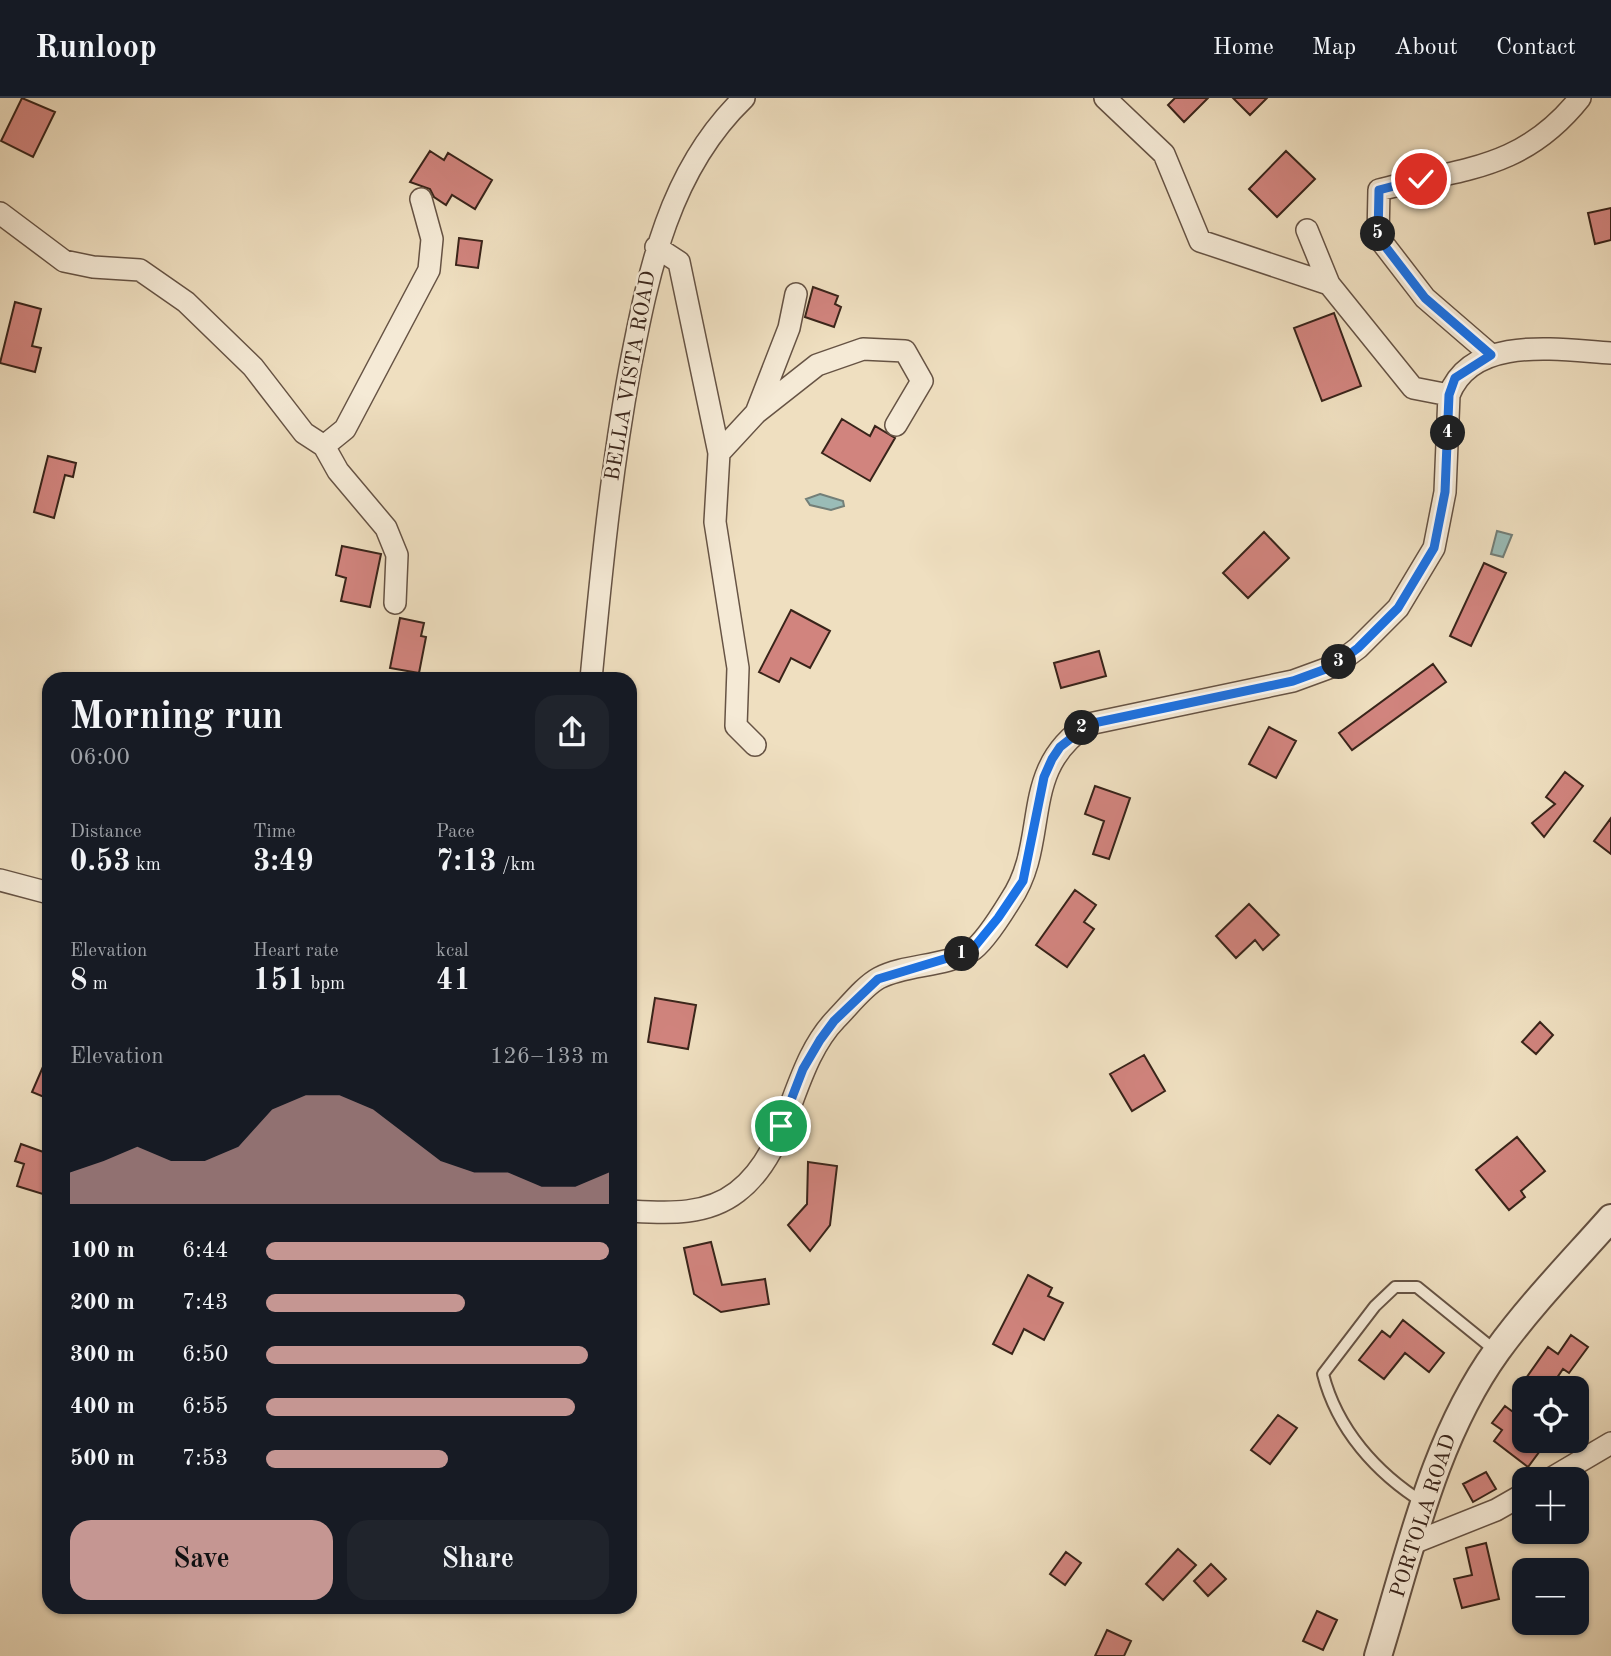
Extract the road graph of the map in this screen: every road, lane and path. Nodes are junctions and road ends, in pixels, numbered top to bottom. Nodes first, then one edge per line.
1 (744, 98) edge
2 (1105, 98) edge
3 (1580, 98) edge
4 (421, 199) dead end
5 (0, 213) edge
6 (1307, 230) dead end
7 (656, 247) junction
8 (1329, 284) junction
9 (796, 295) dead end
10 (1611, 353) edge
11 (1491, 355) junction
12 (1449, 395) junction
13 (756, 413) junction
14 (897, 425) dead end
15 (324, 446) junction
16 (719, 453) junction
17 (394, 603) dead end
18 (592, 672) edge
19 (755, 745) dead end
20 (0, 880) edge
21 (42, 891) edge
22 (637, 1211) edge
23 (1611, 1218) edge
24 (1497, 1352) junction
25 (1611, 1443) edge
26 (1570, 1467) edge
27 (1512, 1501) edge
28 (1426, 1504) junction
29 (1413, 1543) junction
30 (1378, 1656) edge

1 - 7 street, BELLA VISTA ROAD
2 - 8 street
3 - 11 street
4 - 15 street
5 - 15 street
6 - 8 street
7 - 16 street
7 - 18 street, BELLA VISTA ROAD
8 - 12 street
9 - 13 street
10 - 11 street
11 - 12 street
12 - 22 street
13 - 14 street
13 - 16 street
15 - 17 street
16 - 19 street
20 - 21 street
23 - 24 street, PORTOLA ROAD
24 - 28 street, PORTOLA ROAD
24 - 28 lane
25 - 26 street
27 - 29 street
28 - 29 street, PORTOLA ROAD
29 - 30 street, PORTOLA ROAD

